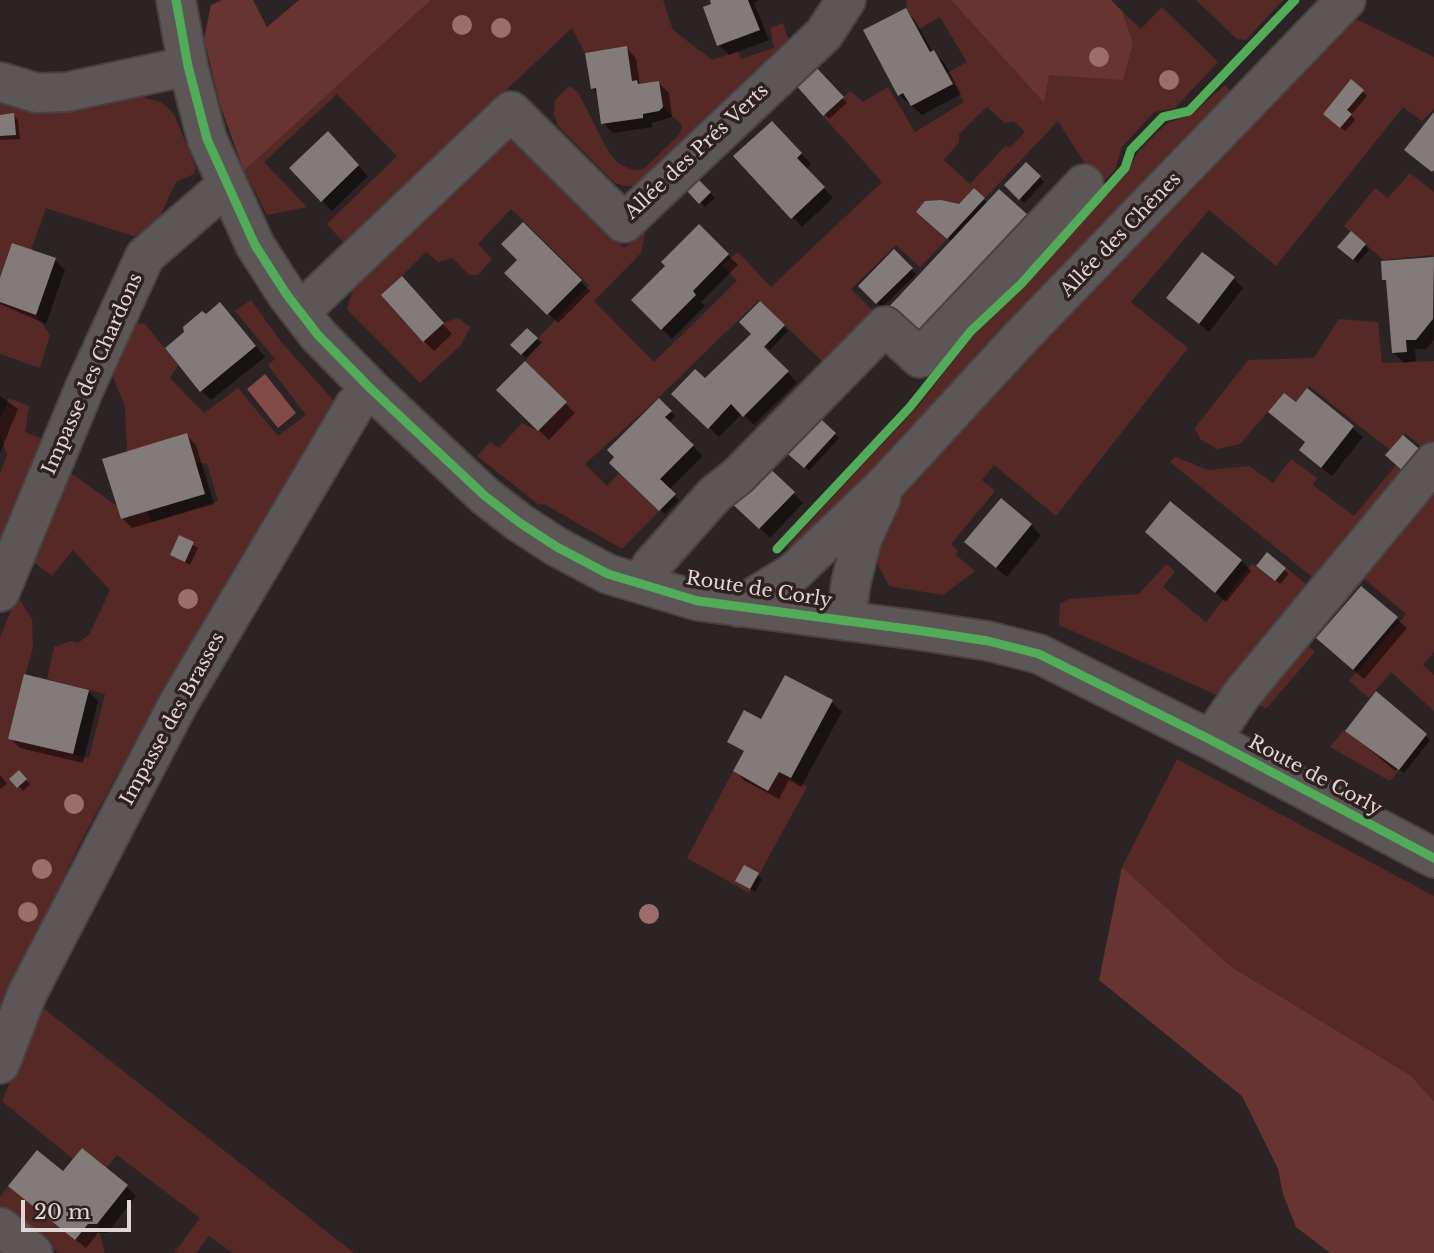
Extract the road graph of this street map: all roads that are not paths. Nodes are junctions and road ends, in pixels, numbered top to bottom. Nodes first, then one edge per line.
1 (176, 0) edge
2 (846, 0) edge
3 (1346, 0) edge
4 (188, 66) junction
5 (0, 82) edge
6 (1084, 184) dead end
7 (229, 190) junction
8 (300, 312) junction
9 (371, 389) junction
10 (1434, 462) edge
11 (897, 472) junction
12 (641, 583) junction
13 (0, 592) edge
14 (738, 607) junction
15 (846, 621) junction
16 (1211, 740) junction
17 (1431, 851) edge
18 (0, 1064) edge
19 (0, 1227) edge
20 (33, 1253) edge

1 - 4 street, Route de Corly
2 - 8 street, Allée des Prés Verts
3 - 11 street, Allée des Chênes
4 - 5 street
4 - 7 street, Route de Corly
6 - 12 street
7 - 8 street, Route de Corly
7 - 13 street, Impasse des Chardons
8 - 9 street, Route de Corly
9 - 12 street, Route de Corly
9 - 18 street, Impasse des Brasses
10 - 16 street
11 - 14 street, Allée des Chênes
11 - 15 street, Allée des Chênes
12 - 14 street, Route de Corly
14 - 15 street, Route de Corly
15 - 16 street, Route de Corly
16 - 17 street, Route de Corly
19 - 20 street

